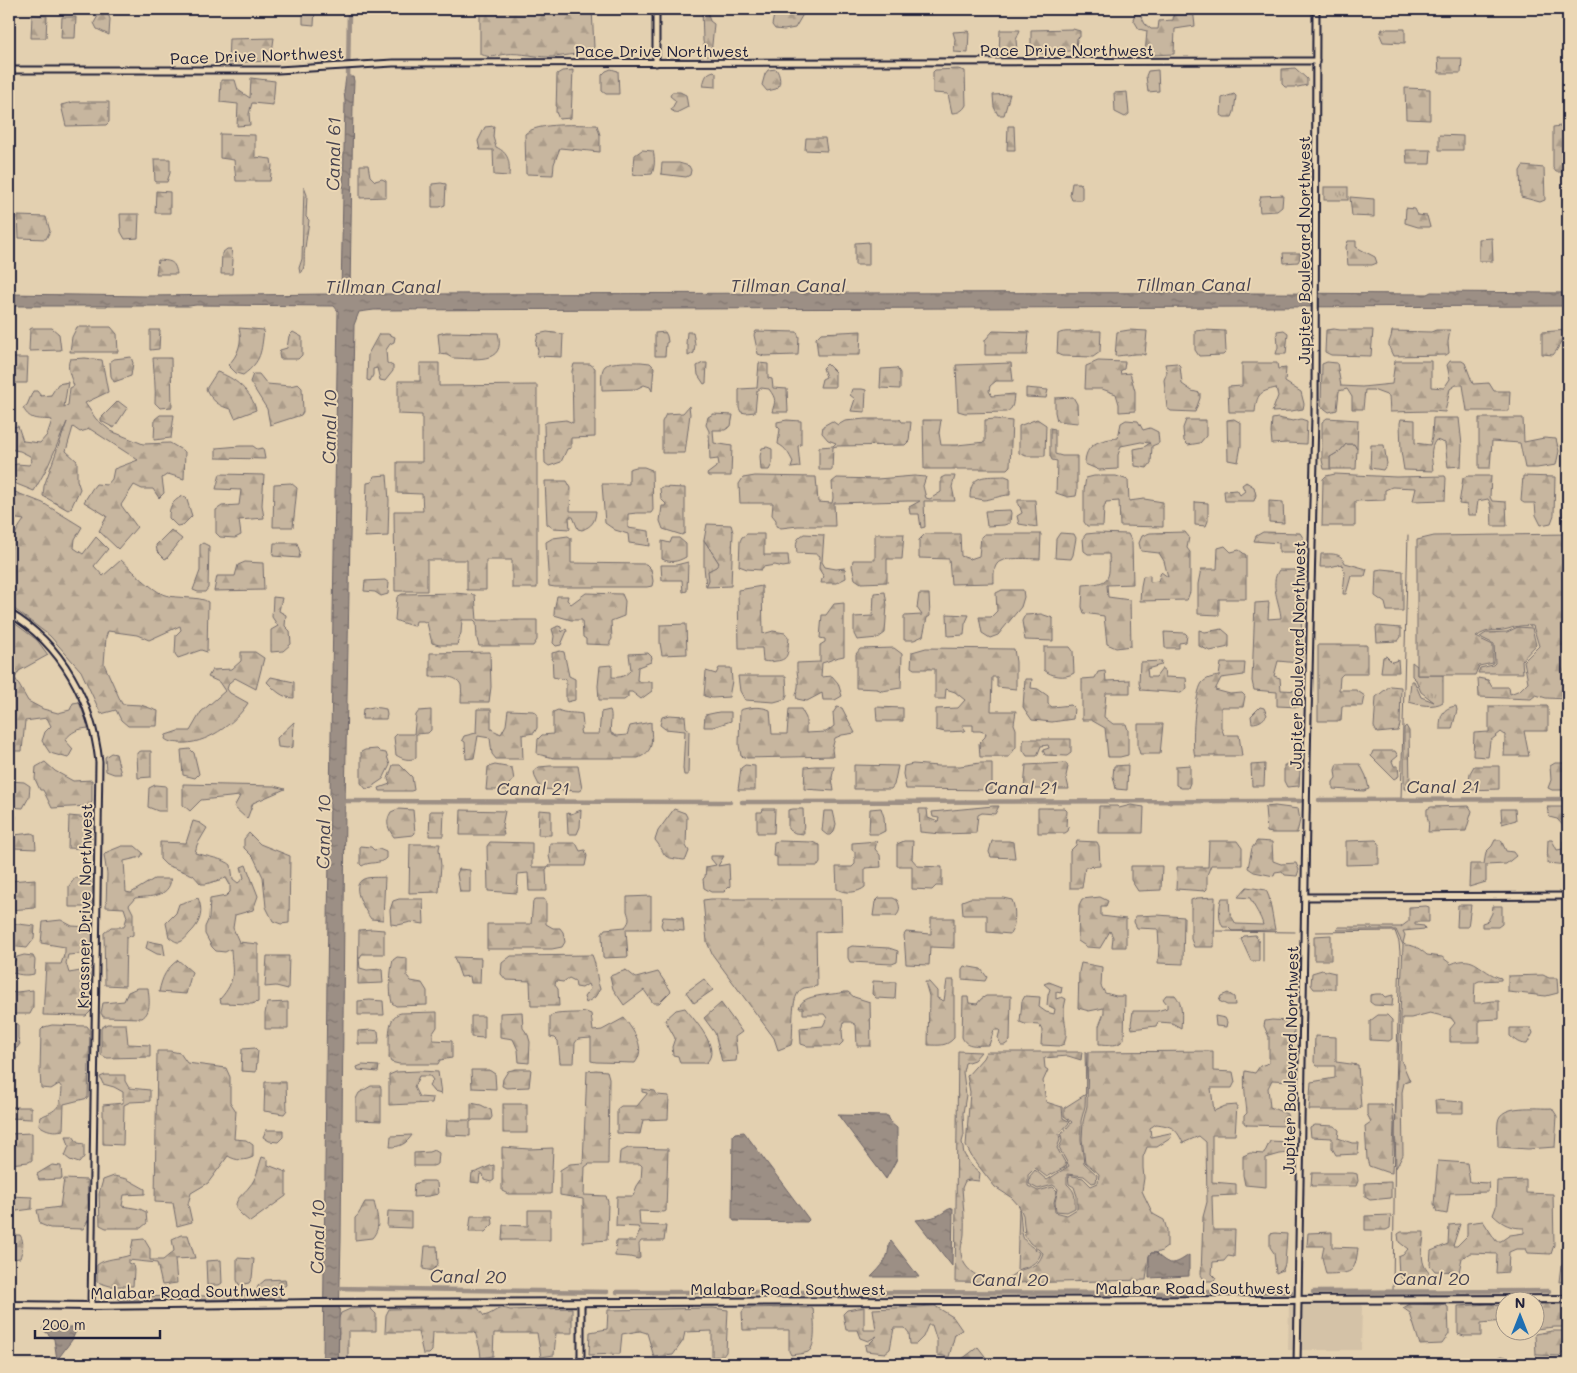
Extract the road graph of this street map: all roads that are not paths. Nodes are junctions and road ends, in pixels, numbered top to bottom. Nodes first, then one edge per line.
1 (656, 9) edge
2 (1316, 9) edge
3 (1316, 62) junction
4 (656, 63) junction
5 (9, 70) edge
6 (9, 612) edge
7 (1568, 896) edge
8 (1305, 898) junction
9 (1568, 1299) edge
10 (1299, 1301) junction
11 (582, 1303) junction
12 (9, 1305) edge
13 (92, 1306) junction
14 (581, 1364) edge
15 (1297, 1364) edge

1 - 4 street
2 - 3 street, Jupiter Boulevard Northwest
3 - 4 street, Pace Drive Northwest
3 - 8 street, Jupiter Boulevard Northwest
4 - 5 street, Pace Drive Northwest
6 - 13 street, Krassner Drive Northwest
7 - 8 street
8 - 10 street, Jupiter Boulevard Northwest
9 - 10 main road, Malabar Road Southwest
10 - 11 main road, Malabar Road Southwest
10 - 15 street, Jupiter Boulevard Northwest
11 - 13 main road, Malabar Road Southwest
11 - 14 street
12 - 13 main road, Malabar Road Southwest

